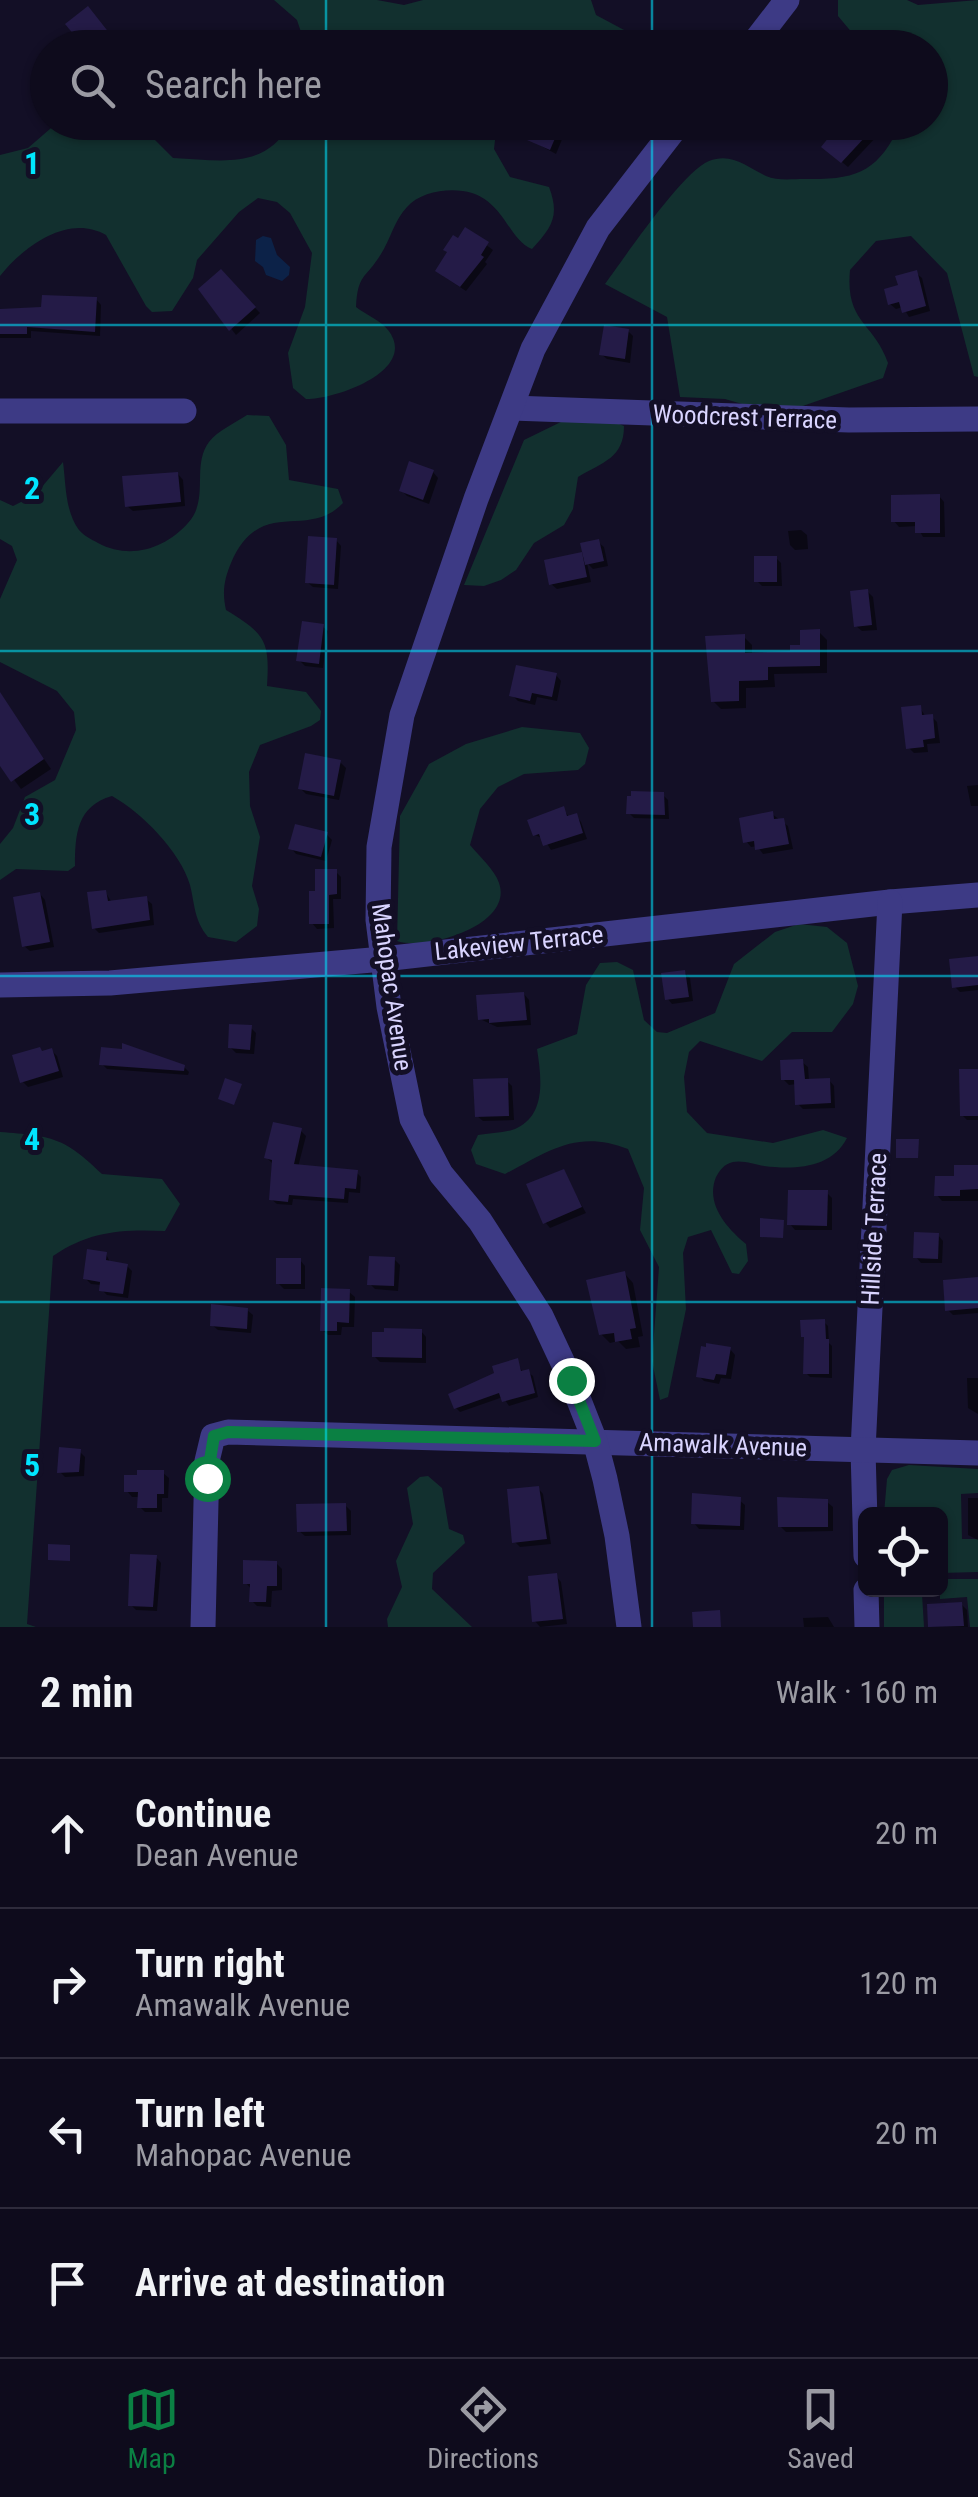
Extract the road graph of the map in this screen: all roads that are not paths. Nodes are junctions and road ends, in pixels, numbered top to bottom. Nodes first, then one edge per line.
1 (787, 0) edge
2 (764, 30) edge
3 (666, 140) edge
4 (512, 408) junction
5 (0, 411) edge
6 (184, 411) dead end
7 (978, 419) edge
8 (978, 895) edge
9 (890, 902) junction
10 (383, 958) junction
11 (0, 986) edge
12 (595, 1441) junction
13 (864, 1450) junction
14 (978, 1453) edge
15 (865, 1507) edge
16 (866, 1597) edge
17 (203, 1627) edge
18 (628, 1627) edge
19 (867, 1627) edge

1 - 2 street
3 - 4 street, Mahopac Avenue
4 - 7 street, Woodcrest Terrace
4 - 10 street, Mahopac Avenue
5 - 6 street
8 - 9 street, Lakeview Terrace
9 - 10 street, Lakeview Terrace
9 - 13 street, Hillside Terrace
10 - 11 street, Lakeview Terrace
10 - 12 street, Mahopac Avenue
12 - 13 street, Amawalk Avenue
12 - 17 street, Amawalk Avenue
12 - 18 street, Mahopac Avenue
13 - 14 street, Amawalk Avenue
13 - 15 street, Hillside Terrace
16 - 19 street

